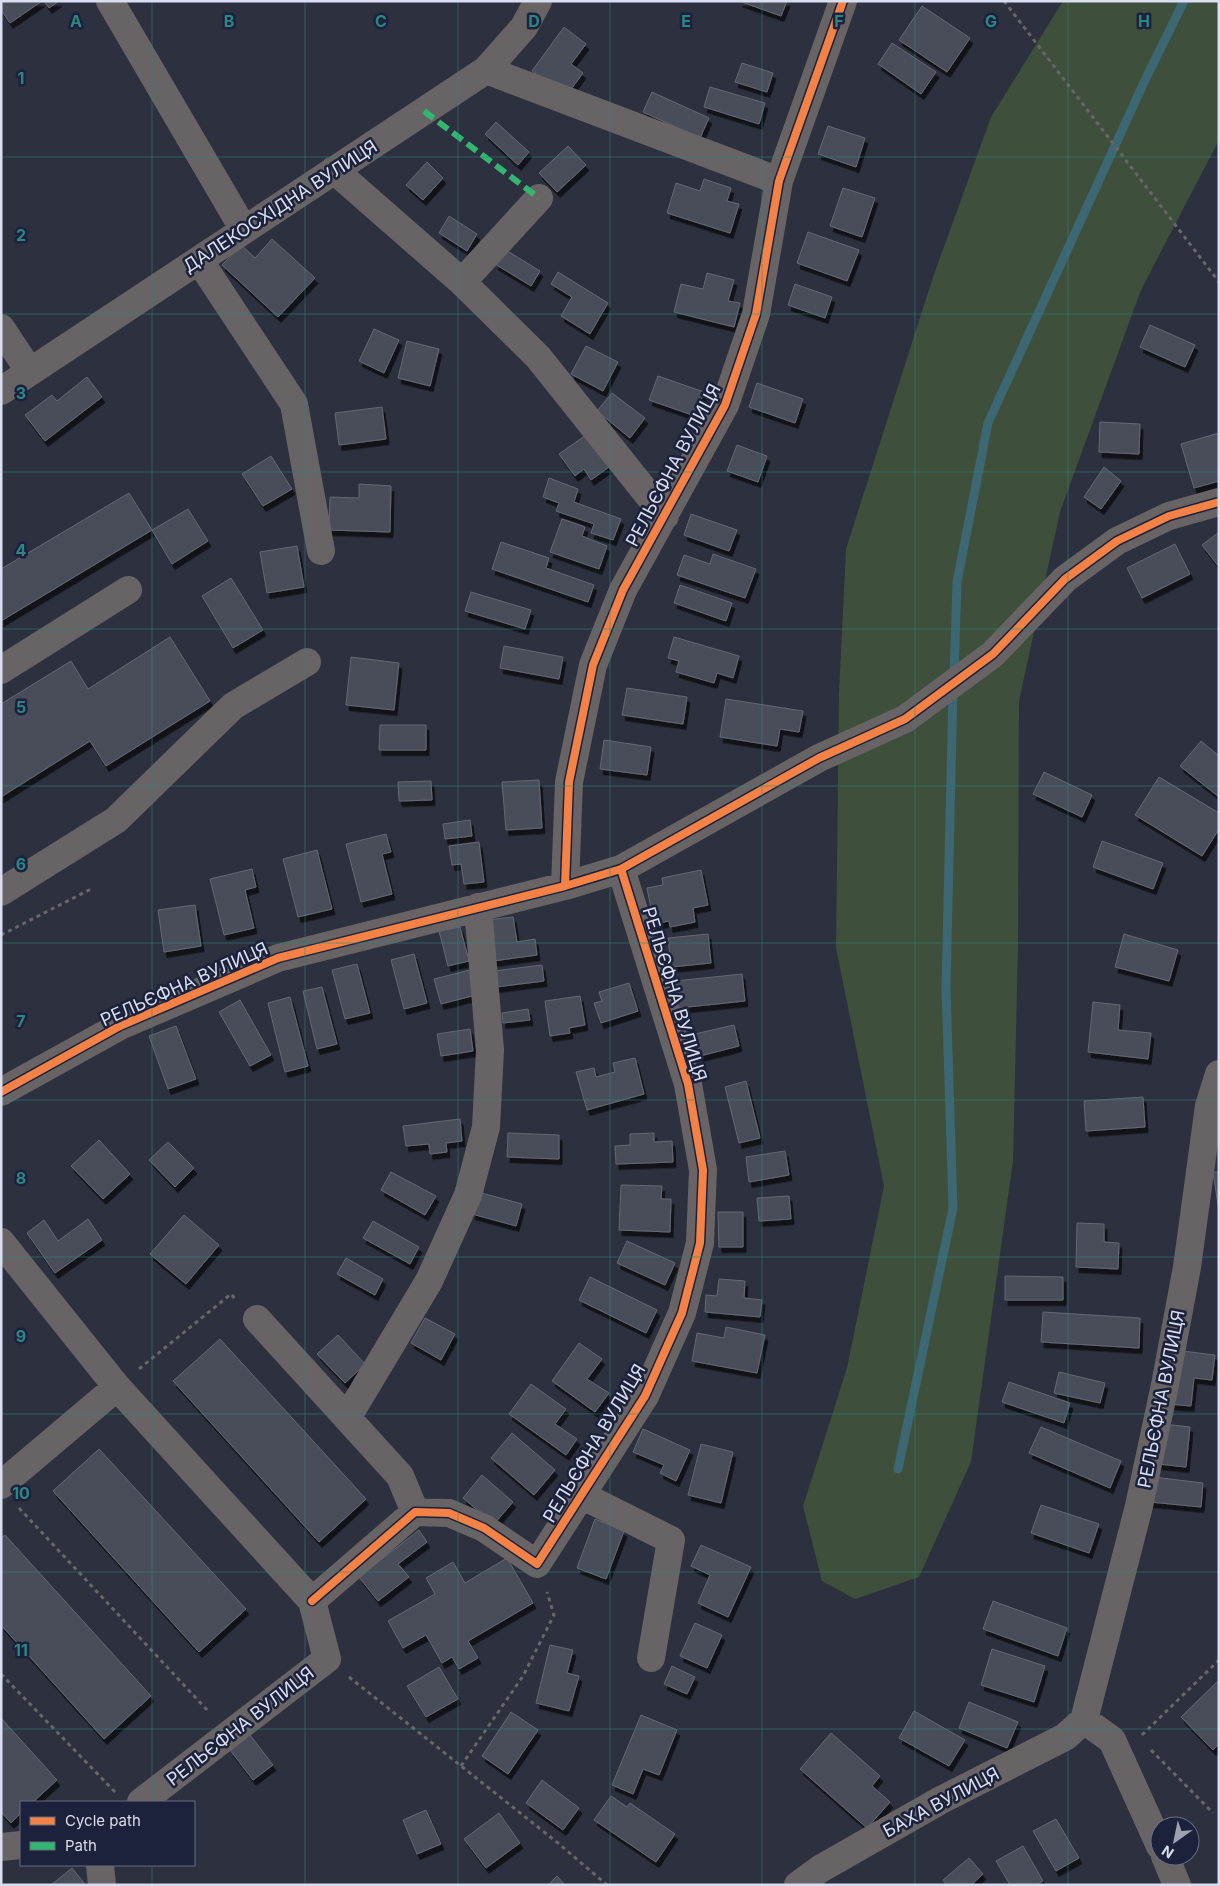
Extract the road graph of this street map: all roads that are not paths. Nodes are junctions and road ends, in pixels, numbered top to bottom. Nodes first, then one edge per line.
1 (110, 1) edge
2 (538, 1) edge
3 (842, 1) edge
4 (486, 70) junction
5 (334, 170) junction
6 (779, 181) junction
7 (539, 198) dead end
8 (244, 230) junction
9 (199, 260) junction
10 (462, 282) junction
11 (1, 328) edge
12 (30, 372) junction
13 (1, 391) edge
14 (1219, 502) edge
15 (665, 516) junction
16 (321, 551) dead end
17 (128, 590) dead end
18 (307, 662) dead end
19 (1, 670) edge
20 (621, 869) junction
21 (565, 886) junction
22 (1, 892) edge
23 (478, 907) junction
24 (1219, 1074) edge
25 (1, 1092) edge
26 (1214, 1109) edge
27 (1, 1242) edge
28 (257, 1318) road end
29 (117, 1387) junction
30 (347, 1418) junction
31 (7, 1484) edge
32 (581, 1495) junction
33 (415, 1512) junction
34 (312, 1601) junction
35 (651, 1658) dead end
36 (1084, 1720) junction
37 (129, 1799) edge
38 (1150, 1824) edge
39 (20, 1845) edge
40 (1, 1847) edge
41 (100, 1866) edge
42 (1168, 1866) edge
43 (102, 1885) edge
44 (798, 1885) edge
45 (1177, 1885) edge

1 - 8 street
2 - 4 street, ДАЛЕКОСХІДНА ВУЛИЦЯ
3 - 6 street, РЕЛЬЄФНА ВУЛИЦЯ
4 - 5 street, ДАЛЕКОСХІДНА ВУЛИЦЯ
4 - 6 street
5 - 8 street, ДАЛЕКОСХІДНА ВУЛИЦЯ
5 - 10 street
6 - 15 street, РЕЛЬЄФНА ВУЛИЦЯ
7 - 10 street
8 - 9 street, ДАЛЕКОСХІДНА ВУЛИЦЯ
9 - 12 street, ДАЛЕКОСХІДНА ВУЛИЦЯ
9 - 16 street
10 - 15 street
11 - 12 street
12 - 13 street, ДАЛЕКОСХІДНА ВУЛИЦЯ
14 - 20 street, РЕЛЬЄФНА ВУЛИЦЯ
15 - 21 street, РЕЛЬЄФНА ВУЛИЦЯ
17 - 19 street
18 - 22 street
20 - 21 street, РЕЛЬЄФНА ВУЛИЦЯ
20 - 32 street, РЕЛЬЄФНА ВУЛИЦЯ
21 - 23 street, РЕЛЬЄФНА ВУЛИЦЯ
23 - 25 street, РЕЛЬЄФНА ВУЛИЦЯ
23 - 30 street
24 - 26 street, РЕЛЬЄФНА ВУЛИЦЯ
26 - 36 street, РЕЛЬЄФНА ВУЛИЦЯ
27 - 29 street
28 - 30 street
29 - 31 street
29 - 34 street
30 - 33 street
32 - 33 street, РЕЛЬЄФНА ВУЛИЦЯ
32 - 35 street
33 - 34 street
34 - 37 street, РЕЛЬЄФНА ВУЛИЦЯ
36 - 38 street
36 - 44 street, БАХА ВУЛИЦЯ
39 - 40 street
41 - 43 street
42 - 45 street

